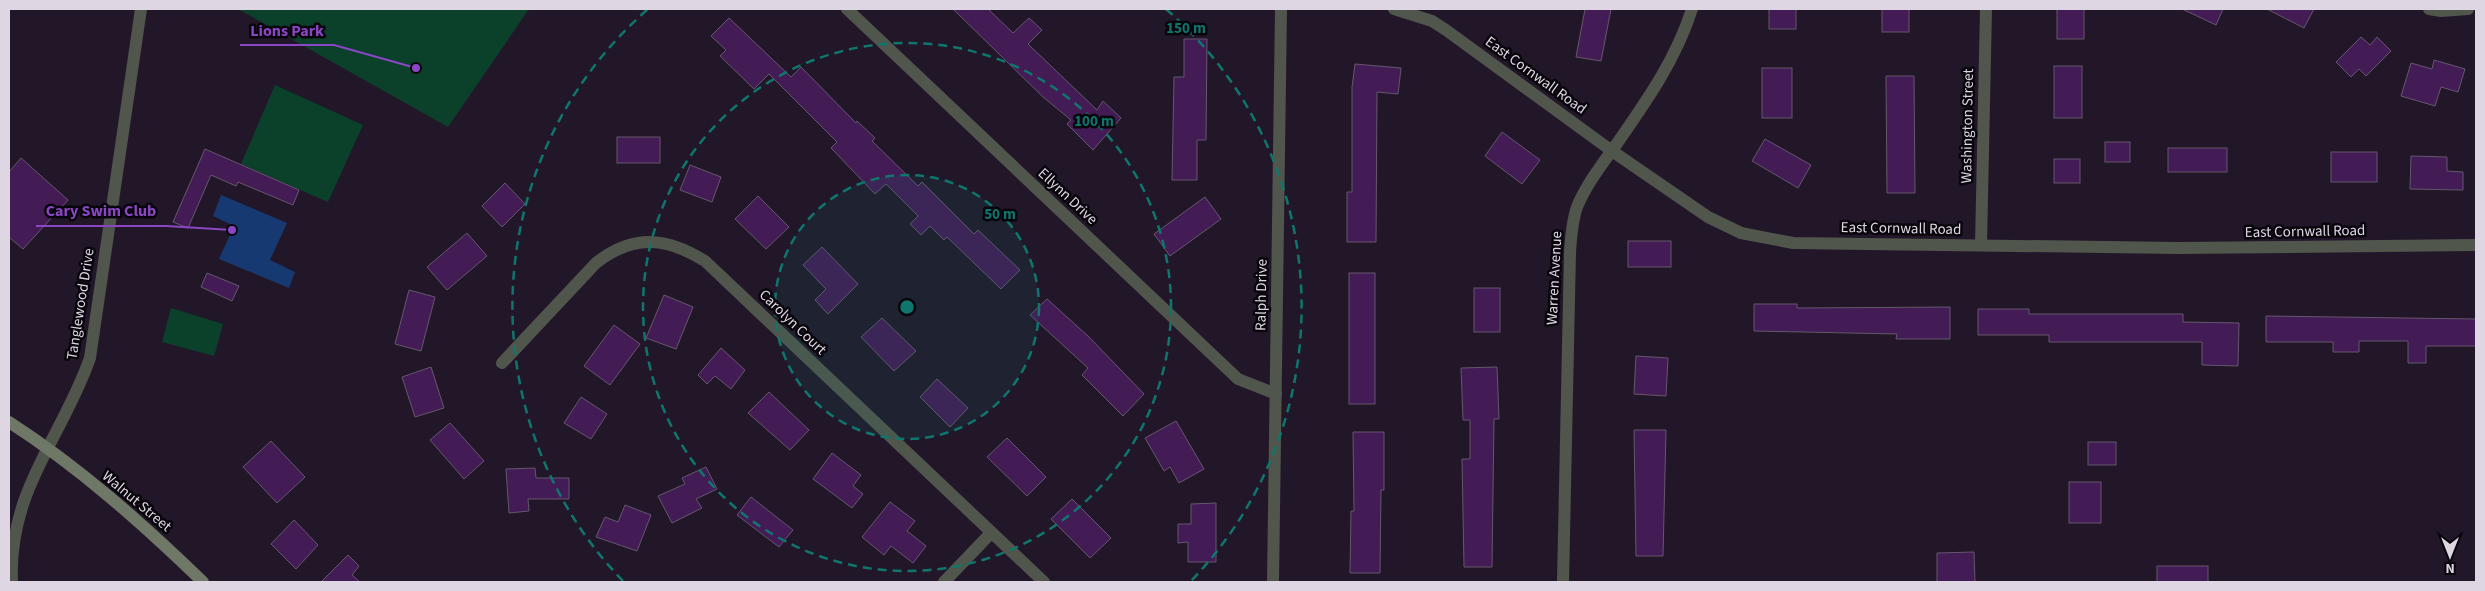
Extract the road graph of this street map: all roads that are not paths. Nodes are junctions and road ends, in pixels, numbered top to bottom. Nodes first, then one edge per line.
1 (141, 9) edge
2 (847, 9) edge
3 (1281, 9) edge
4 (1394, 9) edge
5 (1692, 9) edge
6 (1986, 9) edge
7 (2429, 9) edge
8 (2468, 9) edge
9 (1612, 151) junction
10 (1981, 245) junction
11 (2476, 245) edge
12 (502, 363) dead end
13 (1276, 394) junction
14 (9, 422) edge
15 (48, 447) junction
16 (991, 533) junction
17 (12, 582) edge
18 (203, 582) edge
19 (944, 582) edge
20 (1044, 582) edge
21 (1273, 582) edge
22 (1564, 582) edge

1 - 15 street, Tanglewood Drive
2 - 13 street, Ellynn Drive
3 - 13 street, Ralph Drive
4 - 9 street, East Cornwall Road
5 - 9 street, Warren Avenue
6 - 10 street, Washington Street
7 - 8 street
9 - 10 street, East Cornwall Road
9 - 22 street, Warren Avenue
10 - 11 street, East Cornwall Road
12 - 16 street, Carolyn Court
13 - 21 street, Ralph Drive
14 - 15 main road, Walnut Street
15 - 17 street, Tanglewood Drive
15 - 18 main road, Walnut Street
16 - 19 street
16 - 20 street, Carolyn Court

